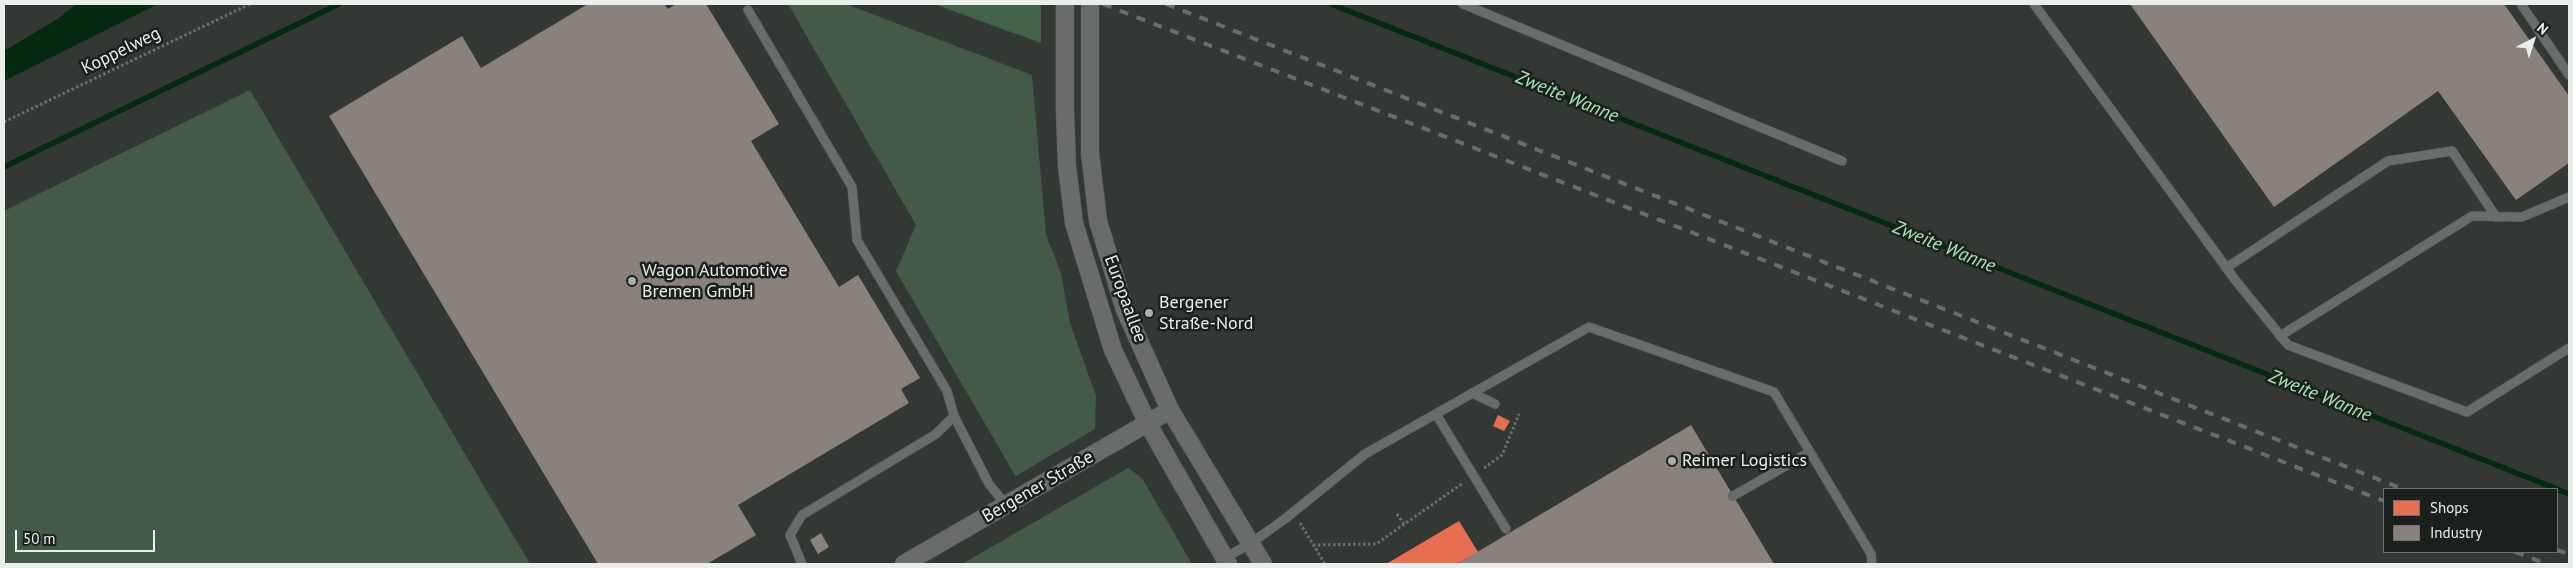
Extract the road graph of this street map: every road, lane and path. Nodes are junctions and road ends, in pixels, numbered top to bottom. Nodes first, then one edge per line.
1 (250, 4) edge
2 (1065, 4) edge
3 (1090, 4) edge
4 (1463, 4) edge
5 (2034, 4) edge
6 (2521, 4) edge
7 (748, 10) dead end
8 (2569, 74) edge
9 (4, 122) edge
10 (1842, 161) dead end
11 (2569, 198) edge
12 (2496, 217) junction
13 (2226, 268) junction
14 (2280, 336) junction
15 (2569, 348) edge
16 (1472, 393) junction
17 (1495, 404) dead end
18 (1170, 410) junction
19 (1436, 414) junction
20 (1519, 414) dead end
21 (954, 416) junction
22 (1148, 424) junction
23 (1810, 452) junction
24 (1473, 475) junction
25 (1733, 496) dead end
26 (1006, 505) junction
27 (1294, 512) junction
28 (1397, 514) dead end
29 (1404, 524) junction
30 (1506, 530) dead end
31 (1250, 544) junction
32 (1313, 545) junction
33 (1226, 561) edge
34 (909, 563) edge
35 (802, 564) edge
36 (1263, 564) edge
37 (1325, 564) edge
38 (1872, 564) edge

1 - 9 path, Koppelweg
2 - 22 street, Europaallee
3 - 18 street, Europaallee
4 - 10 lane
5 - 13 lane
6 - 8 lane
7 - 21 lane
11 - 12 lane
12 - 13 lane
12 - 14 lane
13 - 14 lane
14 - 15 lane
16 - 17 lane
16 - 19 lane
16 - 23 lane
18 - 22 street, Bergener Straße
18 - 31 street, Europaallee
19 - 24 lane
19 - 27 lane
20 - 24 path
21 - 26 lane
21 - 35 lane
22 - 26 street, Bergener Straße
22 - 33 street, Europaallee
23 - 25 lane
23 - 38 lane
24 - 29 path
24 - 30 lane
26 - 34 street, Bergener Straße
27 - 31 lane
27 - 32 path
28 - 29 path
29 - 32 path
31 - 33 lane
31 - 36 street, Europaallee
32 - 37 path

